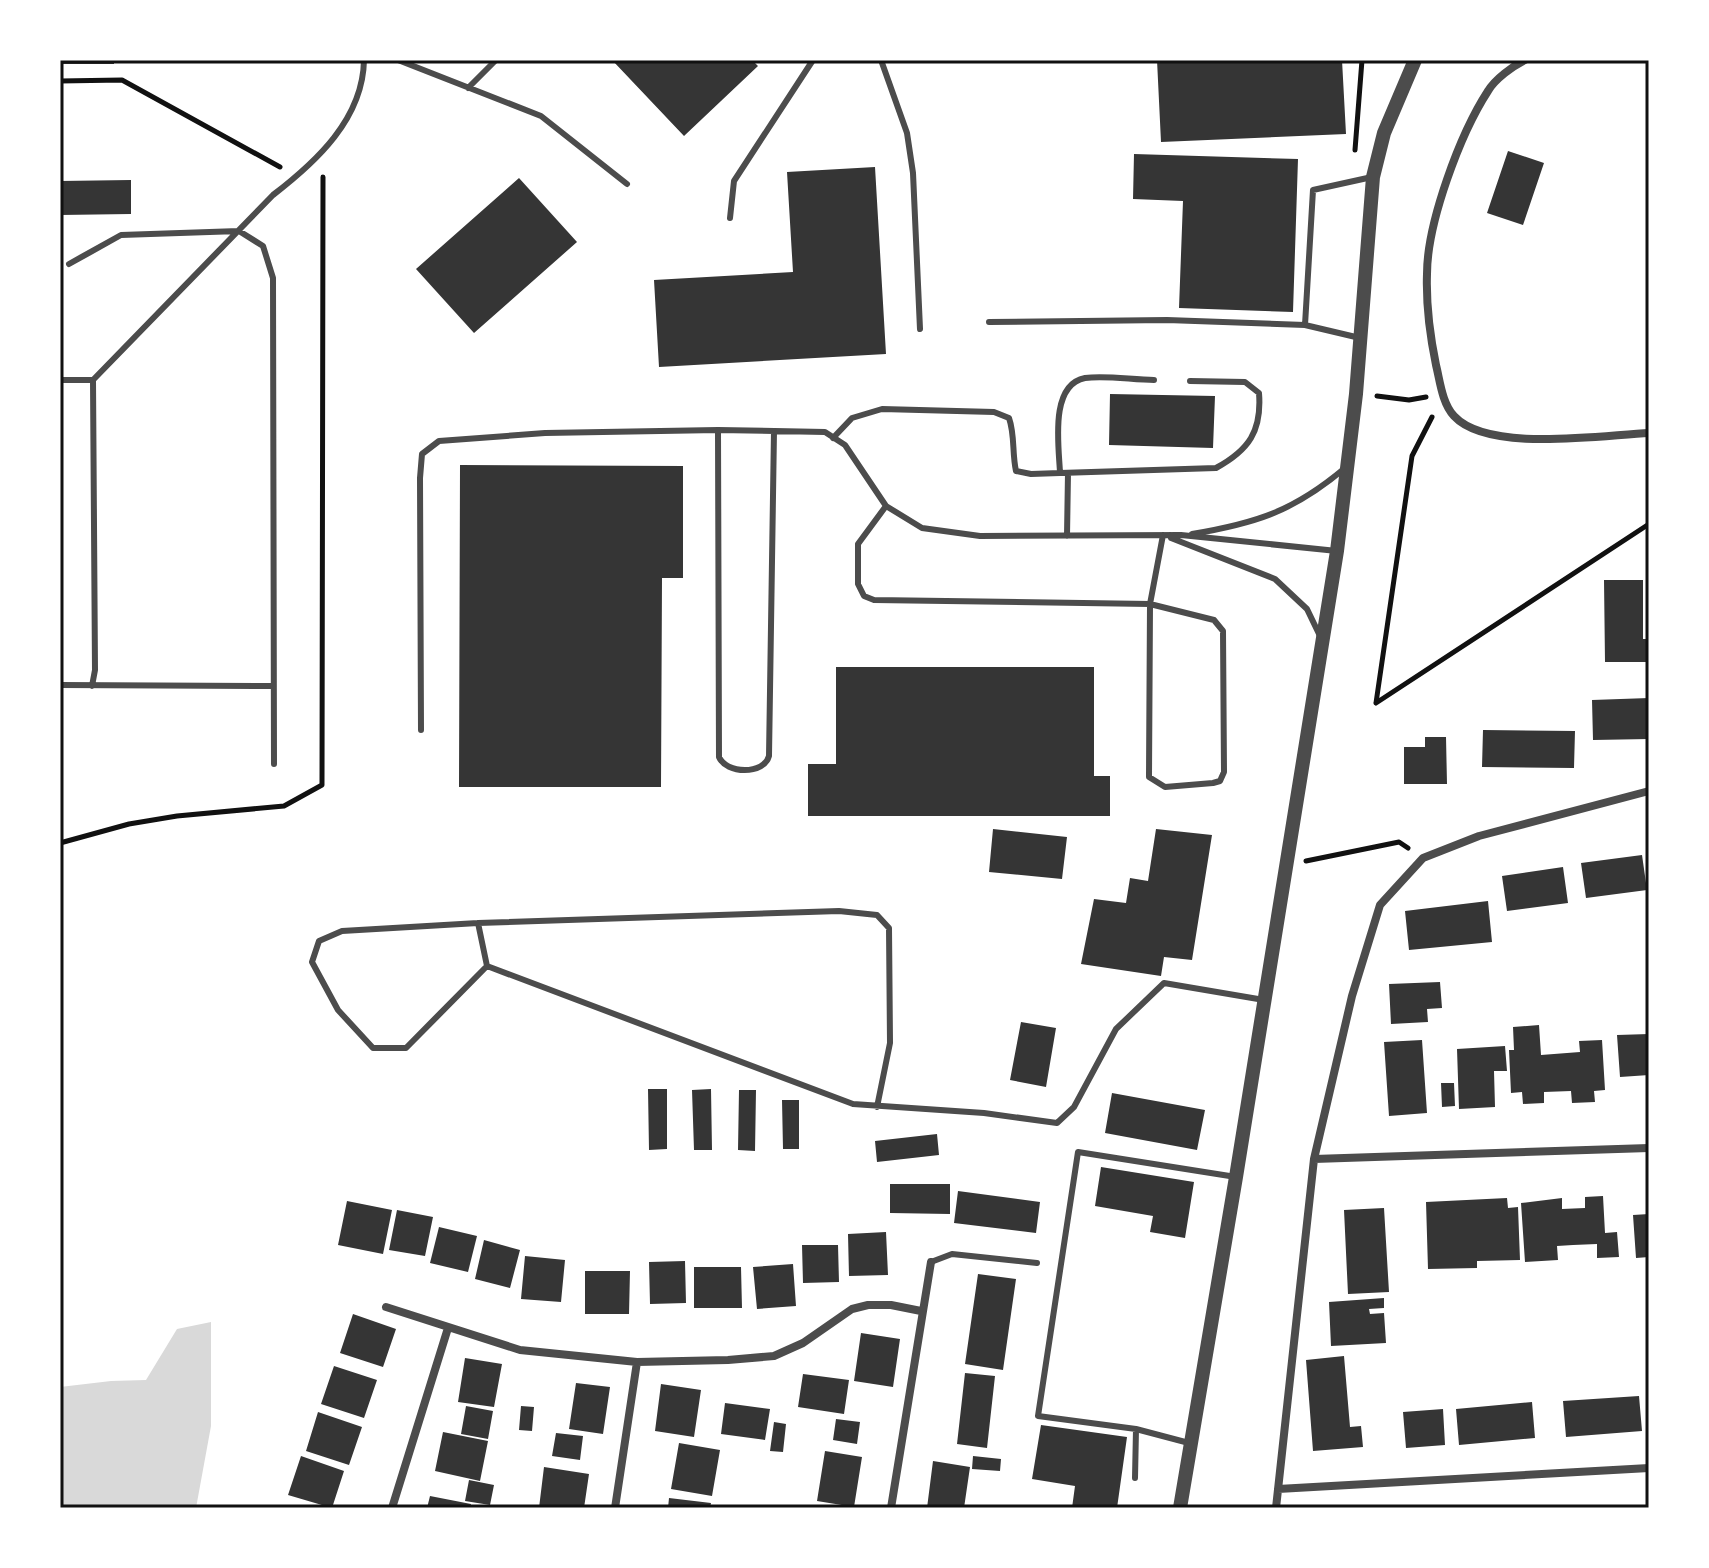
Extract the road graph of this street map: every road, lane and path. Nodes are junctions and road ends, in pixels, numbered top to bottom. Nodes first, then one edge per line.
1 (364, 60) edge
2 (398, 60) edge
3 (496, 60) edge
4 (813, 60) edge
5 (881, 60) edge
6 (1362, 60) edge
7 (1415, 60) edge
8 (1525, 60) edge
9 (60, 81) edge
10 (468, 88) junction
11 (297, 177) junction
12 (1373, 177) junction
13 (627, 184) dead end
14 (730, 218) dead end
15 (239, 231) junction
16 (69, 264) dead end
17 (989, 322) dead end
18 (1305, 325) junction
19 (920, 329) dead end
20 (1360, 338) junction
21 (60, 380) edge
22 (93, 380) junction
23 (1154, 380) dead end
24 (1190, 381) dead end
25 (1356, 394) junction
26 (1443, 394) junction
27 (718, 430) junction
28 (774, 431) junction
29 (1649, 433) edge
30 (833, 438) junction
31 (1347, 466) junction
32 (1064, 473) junction
33 (886, 506) junction
34 (1649, 524) edge
35 (1167, 535) junction
36 (1181, 535) junction
37 (1067, 536) junction
38 (1337, 551) junction
39 (1150, 604) junction
40 (1322, 640) junction
41 (60, 685) edge
42 (92, 686) junction
43 (272, 686) junction
44 (421, 730) dead end
45 (274, 764) dead end
46 (1649, 791) edge
47 (1423, 858) junction
48 (1285, 866) junction
49 (478, 923) junction
50 (487, 966) junction
51 (1264, 1000) junction
52 (877, 1107) junction
53 (1649, 1148) edge
54 (1314, 1159) junction
55 (1236, 1177) junction
56 (931, 1262) joint
57 (1037, 1263) dead end
58 (386, 1307) dead end
59 (921, 1311) junction
60 (448, 1328) junction
61 (637, 1362) junction
62 (1136, 1429) junction
63 (1190, 1443) junction
64 (1649, 1468) edge
65 (1135, 1478) dead end
66 (1278, 1489) junction
67 (392, 1508) edge
68 (615, 1508) edge
69 (891, 1508) edge
70 (1180, 1508) edge
71 (1276, 1508) edge

1 - 11 lane
2 - 10 lane
3 - 10 lane
4 - 14 lane
5 - 19 lane
6 - 12 path
7 - 12 street
8 - 26 street
9 - 11 path
10 - 13 lane
11 - 15 lane
12 - 18 lane
12 - 20 street
15 - 16 lane
15 - 22 lane
15 - 43 lane
17 - 18 lane
18 - 20 lane
20 - 25 street
21 - 22 lane
22 - 42 lane
23 - 32 lane
24 - 32 lane
25 - 26 path
25 - 31 street
26 - 29 street
26 - 34 path
27 - 28 lane
27 - 28 lane
27 - 44 lane
28 - 30 lane
30 - 32 lane
30 - 33 lane
31 - 36 lane
31 - 38 street
32 - 37 lane
33 - 37 lane
33 - 39 lane
35 - 36 lane
35 - 37 lane
35 - 39 lane
35 - 40 lane
36 - 38 lane
38 - 40 street
39 - 39 lane
40 - 48 street
41 - 42 lane
42 - 43 lane
43 - 45 lane
46 - 47 street
47 - 48 path
47 - 54 street
48 - 51 street
49 - 50 lane
49 - 50 lane
49 - 52 lane
50 - 52 lane
51 - 52 lane
51 - 55 street
53 - 54 street
54 - 66 street
55 - 62 lane
55 - 63 street
56 - 57 lane
56 - 59 street
58 - 60 street
59 - 61 street
59 - 69 street
60 - 61 street
60 - 67 street
61 - 68 street
62 - 63 lane
62 - 65 lane
63 - 70 street
64 - 66 street
66 - 71 street

